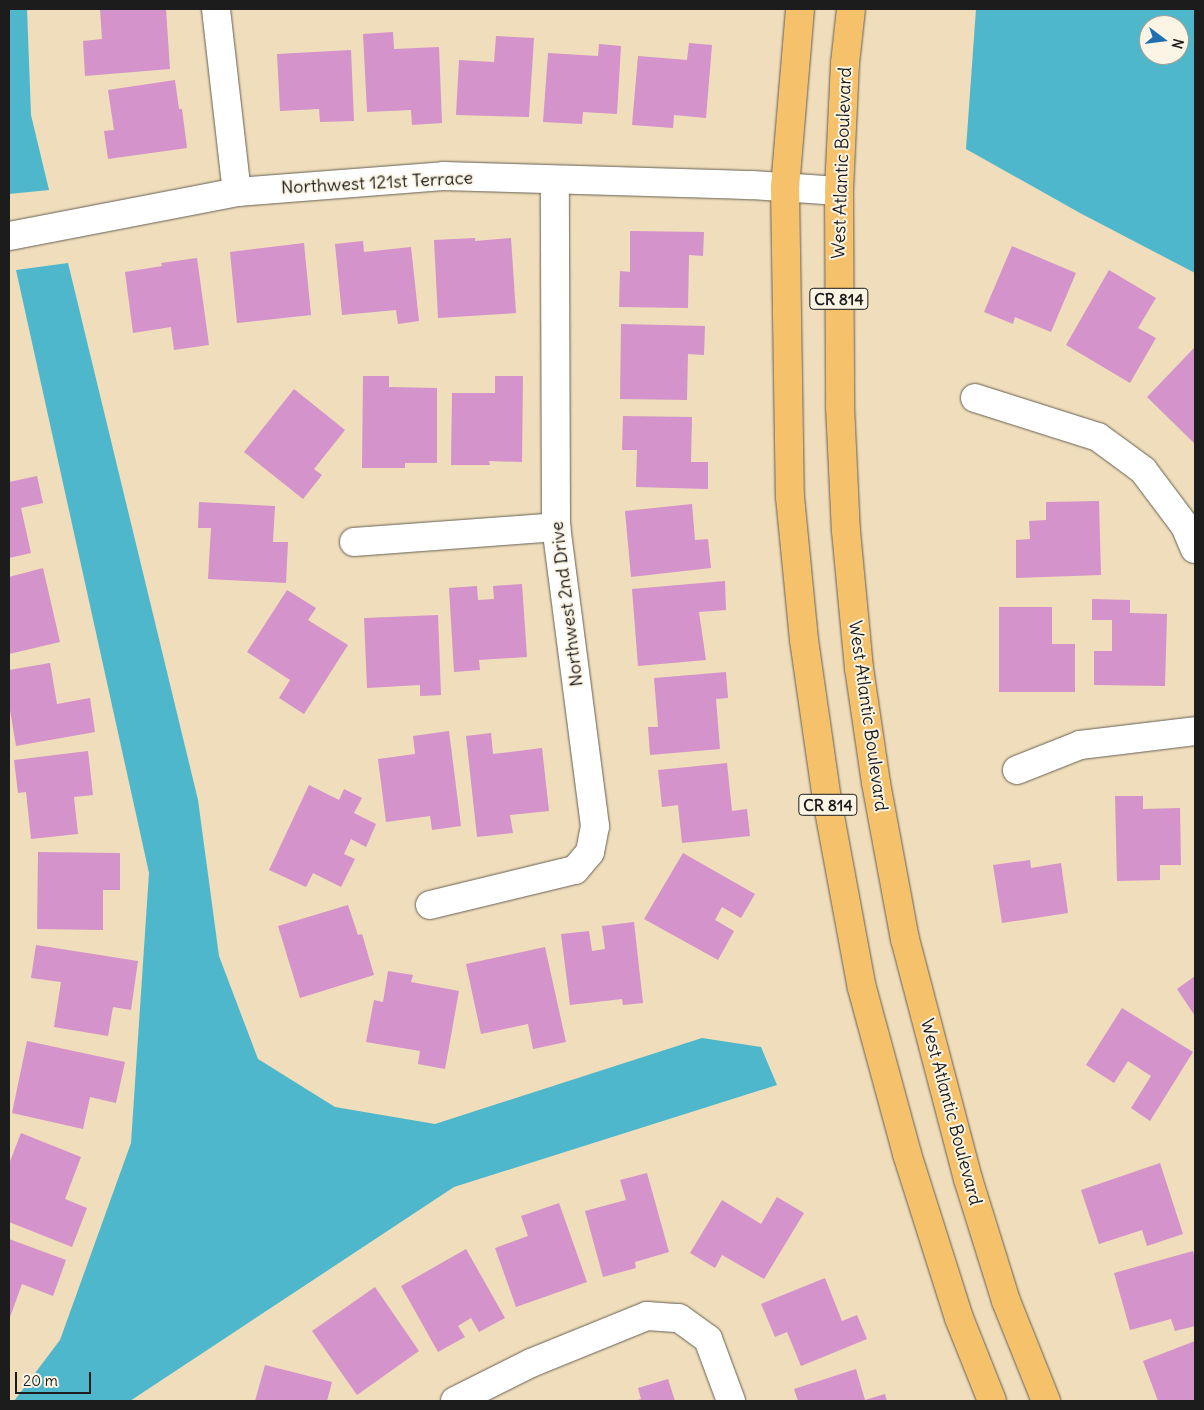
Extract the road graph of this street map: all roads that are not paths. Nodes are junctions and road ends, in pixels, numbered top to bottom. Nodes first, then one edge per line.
1 (216, 9) edge
2 (800, 9) edge
3 (851, 9) edge
4 (555, 181) junction
5 (785, 188) junction
6 (839, 191) junction
7 (237, 192) junction
8 (9, 236) edge
9 (975, 398) dead end
10 (556, 527) junction
11 (354, 542) dead end
12 (1195, 549) edge
13 (1195, 731) edge
14 (1017, 770) dead end
15 (430, 905) dead end
16 (455, 1401) edge
17 (732, 1401) edge
18 (992, 1401) edge
19 (1046, 1401) edge

1 - 7 street
2 - 5 main road, CR 814
3 - 6 main road, West Atlantic Boulevard / CR 814
4 - 5 street, Northwest 121st Terrace
4 - 7 street, Northwest 121st Terrace
4 - 10 street, Northwest 2nd Drive
5 - 6 street, Northwest 121st Terrace
5 - 18 main road, CR 814
6 - 19 main road, West Atlantic Boulevard / CR 814
7 - 8 street, Northwest 121st Terrace
9 - 12 street
10 - 11 street
10 - 15 street, Northwest 2nd Drive
13 - 14 street
16 - 17 street

